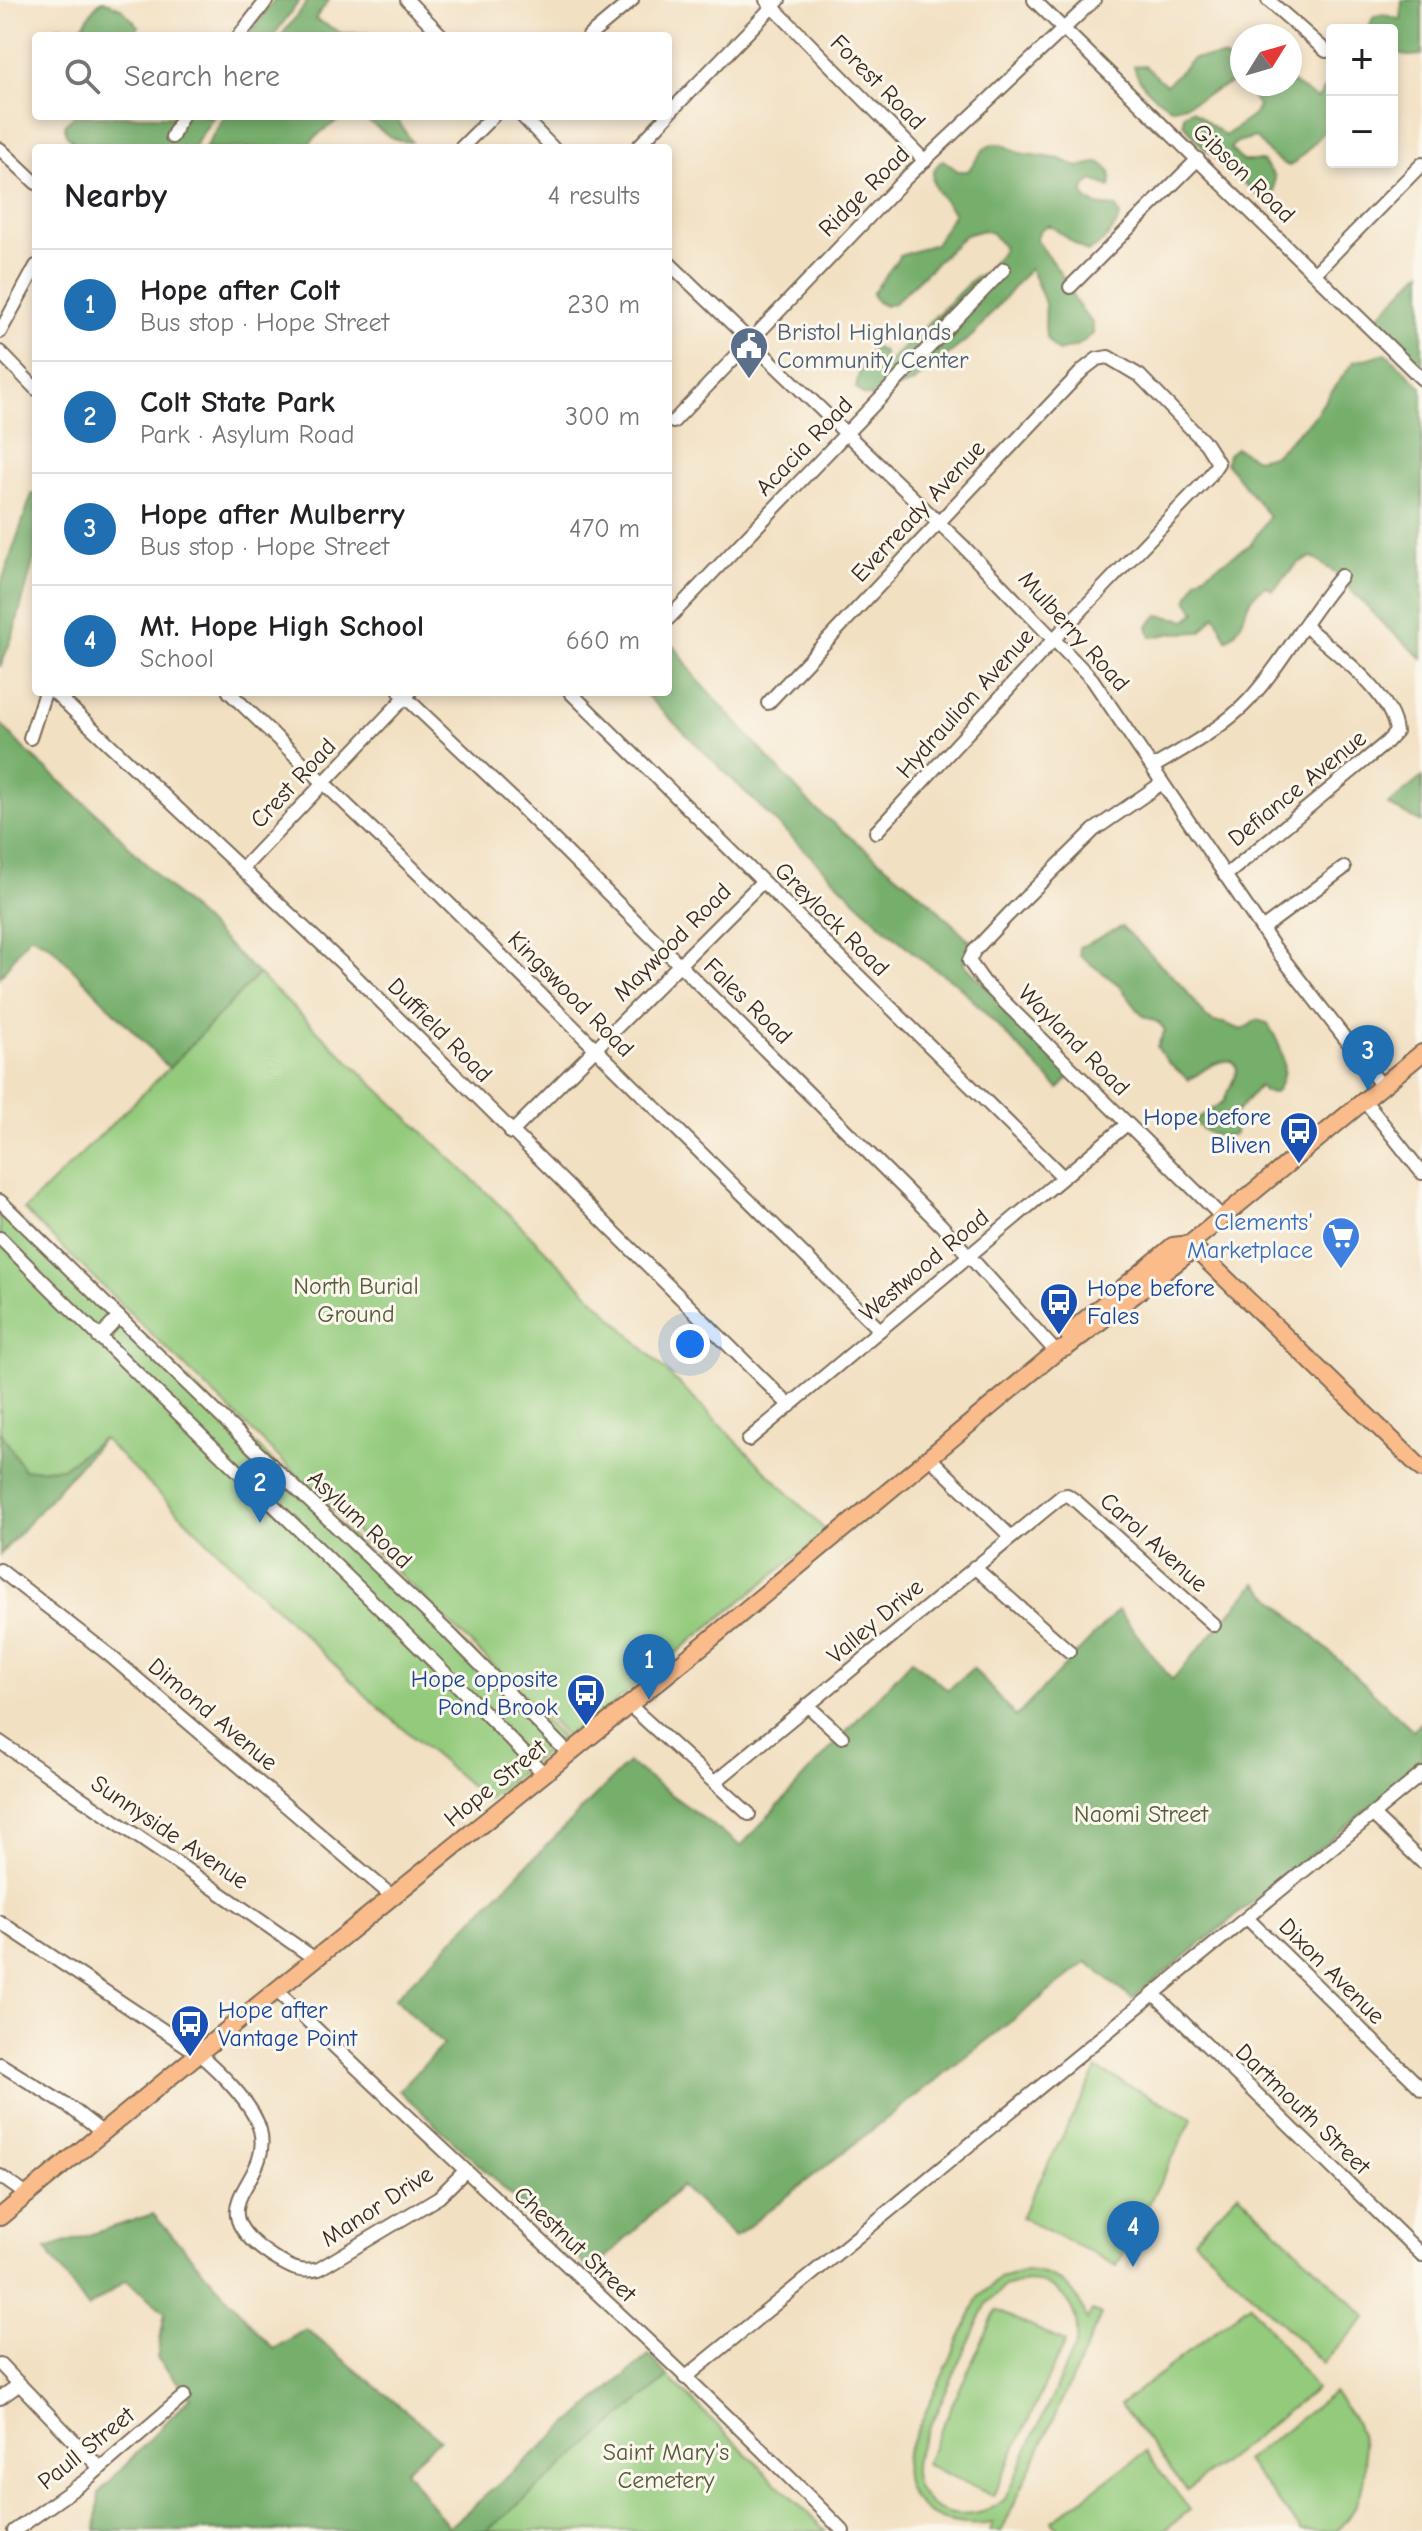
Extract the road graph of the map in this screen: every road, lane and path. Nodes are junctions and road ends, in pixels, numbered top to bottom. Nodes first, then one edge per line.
1 (267, 0) edge
2 (407, 0) edge
3 (632, 0) edge
4 (1034, 0) edge
5 (1094, 0) edge
6 (1268, 0) edge
7 (772, 2) edge
8 (1064, 29) junction
9 (242, 32) edge
10 (438, 32) edge
11 (594, 32) edge
12 (1326, 51) dead end
13 (672, 110) edge
14 (180, 120) edge
15 (489, 120) edge
16 (526, 120) edge
17 (662, 120) edge
18 (172, 137) dead end
19 (465, 144) edge
20 (549, 144) edge
21 (641, 144) edge
22 (0, 149) edge
23 (1198, 159) junction
24 (925, 161) junction
25 (1422, 164) edge
26 (32, 179) edge
27 (672, 266) edge
28 (1004, 269) dead end
29 (32, 273) edge
30 (1315, 273) junction
31 (1070, 287) dead end
32 (0, 332) edge
33 (750, 341) junction
34 (0, 352) edge
35 (1106, 357) joint
36 (1422, 379) edge
37 (32, 385) edge
38 (673, 422) dead end
39 (846, 434) junction
40 (938, 523) junction
41 (1341, 576) dead end
42 (672, 615) edge
43 (1305, 626) junction
44 (1055, 638) junction
45 (44, 696) edge
46 (58, 696) edge
47 (233, 696) edge
48 (403, 696) edge
49 (407, 696) edge
50 (574, 696) edge
51 (768, 703) dead end
52 (30, 738) dead end
53 (1153, 767) junction
54 (323, 782) junction
55 (1162, 783) junction
56 (876, 832) dead end
57 (1344, 868) dead end
58 (242, 869) junction
59 (1225, 876) junction
60 (762, 882) junction
61 (1262, 929) junction
62 (680, 966) junction
63 (596, 1050) junction
64 (1422, 1053) edge
65 (1382, 1086) junction
66 (1364, 1100) junction
67 (1127, 1124) junction
68 (511, 1133) junction
69 (1422, 1173) edge
70 (1063, 1177) junction
71 (0, 1201) edge
72 (1222, 1217) junction
73 (0, 1238) edge
74 (1190, 1244) junction
75 (970, 1255) junction
76 (119, 1317) junction
77 (880, 1330) junction
78 (99, 1338) junction
79 (1056, 1352) junction
80 (790, 1406) junction
81 (748, 1440) dead end
82 (929, 1457) junction
83 (1422, 1469) edge
84 (1062, 1496) joint
85 (1010, 1536) junction
86 (974, 1567) junction
87 (0, 1570) edge
88 (1214, 1625) dead end
89 (1069, 1651) dead end
90 (628, 1704) junction
91 (807, 1705) junction
92 (842, 1737) dead end
93 (0, 1742) edge
94 (569, 1754) junction
95 (544, 1774) junction
96 (1422, 1774) edge
97 (715, 1782) junction
98 (749, 1814) dead end
99 (1372, 1814) junction
100 (1422, 1862) edge
101 (393, 1897) junction
102 (1247, 1918) junction
103 (0, 1922) edge
104 (315, 1959) junction
105 (276, 1990) junction
106 (1154, 1994) junction
107 (199, 2054) junction
108 (0, 2064) edge
109 (1422, 2089) edge
110 (103, 2133) junction
111 (465, 2171) junction
112 (0, 2176) edge
113 (27, 2195) junction
114 (0, 2217) edge
115 (1421, 2252) edge
116 (0, 2364) edge
117 (685, 2378) junction
118 (20, 2384) junction
119 (184, 2396) dead end
120 (0, 2398) edge
121 (100, 2468) junction
122 (14, 2531) edge
123 (843, 2531) edge

1 - 9 street
2 - 10 street
3 - 11 street
4 - 8 street, Gibson Road
5 - 8 street, Ridge Road
6 - 12 street
7 - 13 street
7 - 24 street, Forest Road
8 - 23 street, Gibson Road
8 - 24 street, Ridge Road
14 - 18 street
15 - 19 street
16 - 20 street
17 - 21 street
22 - 26 street
23 - 30 street, Gibson Road
23 - 31 street
24 - 33 street, Ridge Road
25 - 30 street
27 - 33 street, Mulberry Road
28 - 39 street, Acacia Road
29 - 32 street
30 - 36 street, Gibson Road
33 - 38 street, Ridge Road
33 - 39 street, Mulberry Road
34 - 37 street
35 - 40 street, Everready Avenue
35 - 44 street, Hydraulion Avenue
39 - 40 street, Mulberry Road
39 - 42 street, Acacia Road
40 - 44 street, Mulberry Road
40 - 51 street, Everready Avenue
41 - 43 street
43 - 53 street
43 - 59 street, Defiance Avenue
44 - 53 street, Mulberry Road
44 - 56 street, Hydraulion Avenue
45 - 52 street
46 - 58 street, Duffield Road
47 - 54 street, Kingswood Road
48 - 54 street, Crest Road
49 - 62 street, Fales Road
50 - 60 street, Greylock Road
53 - 55 street, Mulberry Road
54 - 58 street, Crest Road
54 - 63 street, Kingswood Road
55 - 59 street, Mulberry Road
55 - 67 street, Wayland Road
57 - 61 street
58 - 68 street, Duffield Road
59 - 61 street, Mulberry Road
60 - 62 street, Maywood Road
60 - 70 street, Greylock Road
61 - 65 street, Mulberry Road
62 - 63 street, Maywood Road
62 - 75 street, Fales Road
63 - 68 street, Maywood Road
63 - 77 street, Kingswood Road
64 - 65 main road, Hope Street
65 - 66 main road, Hope Street
66 - 69 street
66 - 72 main road, Hope Street
67 - 70 street, Westwood Road
67 - 72 street, Wayland Road
68 - 80 street, Duffield Road
70 - 75 street, Westwood Road
71 - 76 street, Asylum Road
72 - 74 main road, Hope Street
73 - 78 street, Asylum Road
74 - 79 main road, Hope Street
74 - 83 main road
75 - 77 street, Westwood Road
75 - 79 street, Fales Road
76 - 78 street
76 - 94 street, Asylum Road
77 - 80 street, Westwood Road
78 - 95 street, Asylum Road
79 - 82 main road, Hope Street
80 - 81 street, Westwood Road
82 - 85 street
82 - 90 main road, Hope Street
84 - 85 street, Valley Drive
84 - 88 street, Carol Avenue
85 - 86 street, Valley Drive
86 - 89 street
86 - 91 street, Valley Drive
87 - 101 street, Dimond Avenue
90 - 94 main road, Hope Street
90 - 97 street
91 - 92 street
91 - 97 street, Valley Drive
93 - 104 street, Sunnyside Avenue
94 - 95 main road, Hope Street
95 - 101 main road, Hope Street
96 - 99 street
97 - 98 street
99 - 100 street
99 - 102 street
101 - 104 main road, Hope Street
102 - 106 street
102 - 109 street, Dixon Avenue
103 - 107 street
104 - 105 main road, Hope Street
105 - 107 main road, Hope Street
105 - 111 street, Chestnut Street
106 - 115 street, Dartmouth Street
106 - 117 street
107 - 110 main road, Hope Street
107 - 111 street, Manor Drive
108 - 110 street
110 - 113 main road, Hope Street
111 - 117 street, Chestnut Street
112 - 113 street
113 - 114 main road, Hope Street
116 - 118 street
117 - 123 street, Chestnut Street
118 - 120 street
118 - 121 street
119 - 121 street, Paull Street
121 - 122 street, Paull Street

